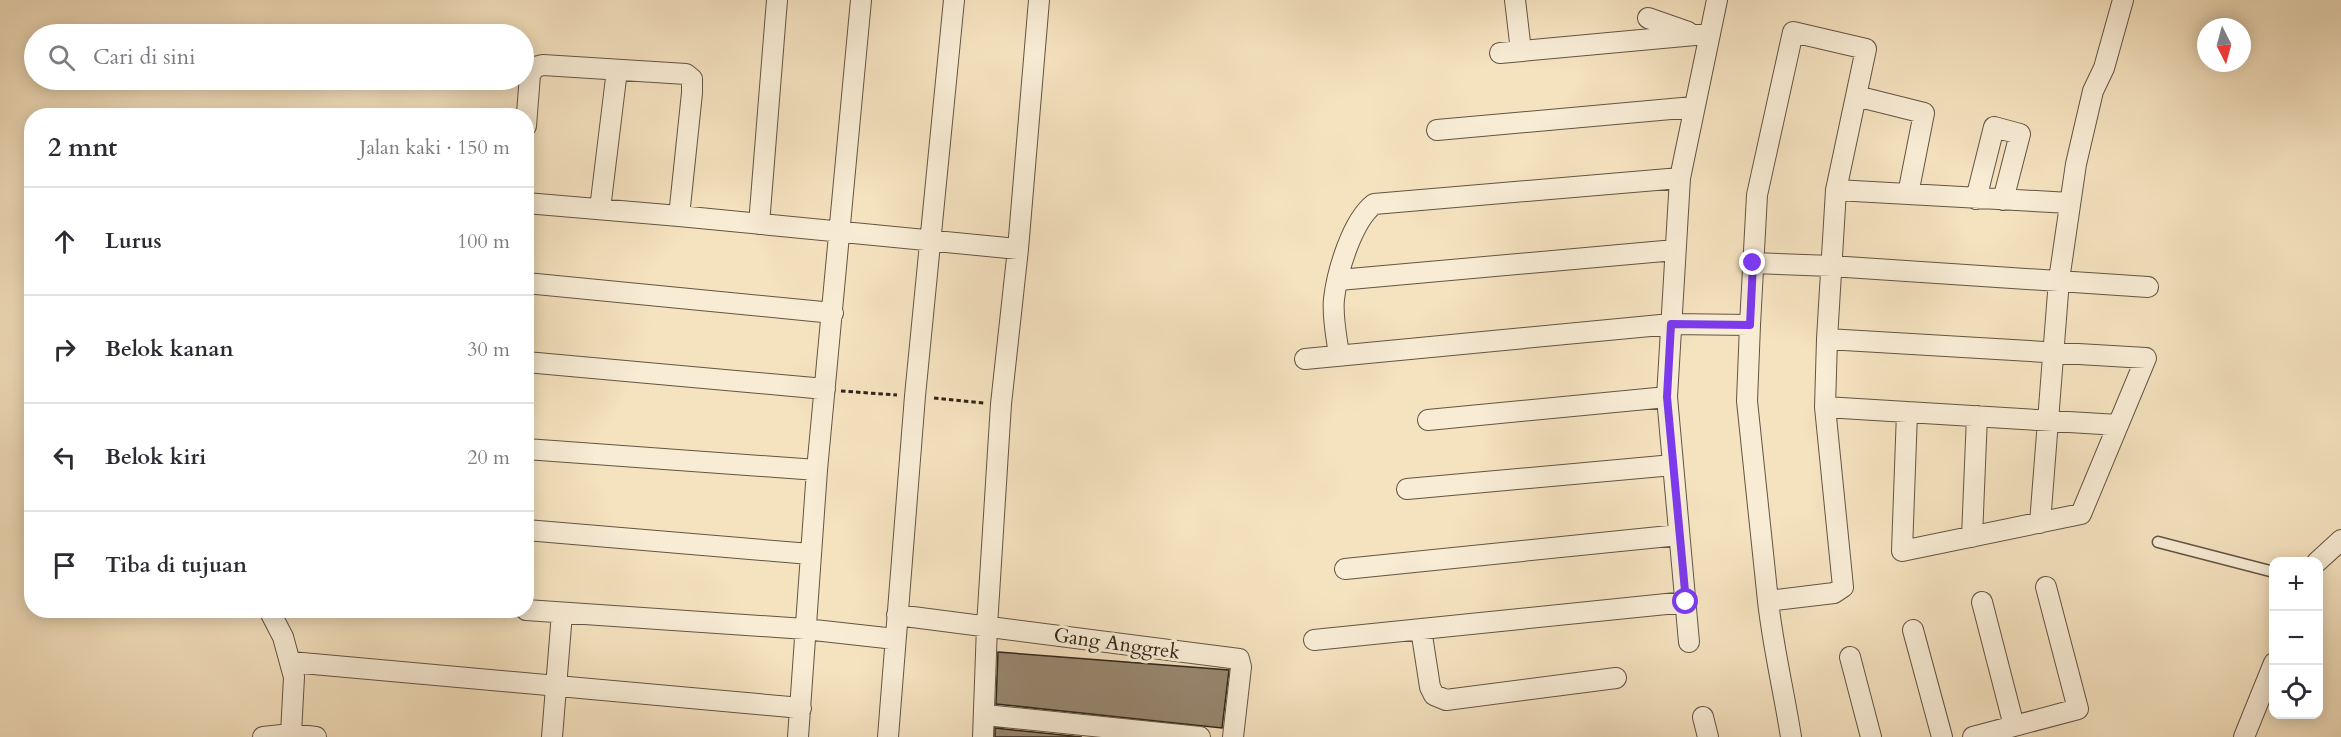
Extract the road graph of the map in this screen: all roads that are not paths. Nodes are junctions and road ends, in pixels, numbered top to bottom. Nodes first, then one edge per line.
1 (777, 0) edge
2 (861, 0) edge
3 (954, 0) edge
4 (1039, 0) edge
5 (1515, 0) edge
6 (1717, 0) edge
7 (2123, 0) edge
8 (1649, 9) edge
9 (1702, 35) junction
10 (1639, 40) junction
11 (1521, 51) junction
12 (1500, 53) dead end
13 (534, 69) edge
14 (617, 70) junction
15 (529, 90) edge
16 (1856, 96) junction
17 (1693, 107) junction
18 (527, 108) edge
19 (1437, 130) dead end
20 (1680, 178) junction
21 (1836, 190) junction
22 (1908, 194) junction
23 (1976, 199) junction
24 (2003, 200) junction
25 (2070, 203) junction
26 (534, 204) edge
27 (600, 209) junction
28 (679, 216) junction
29 (759, 224) junction
30 (841, 232) junction
31 (930, 240) junction
32 (1018, 249) junction
33 (1675, 250) junction
34 (1753, 263) junction
35 (1831, 266) junction
36 (1338, 280) junction
37 (2060, 280) junction
38 (534, 284) edge
39 (2148, 287) dead end
40 (833, 312) junction
41 (1671, 324) junction
42 (1750, 325) junction
43 (1827, 339) junction
44 (2054, 352) junction
45 (1339, 356) junction
46 (1305, 359) dead end
47 (534, 363) edge
48 (825, 389) junction
49 (1667, 397) junction
50 (1825, 407) junction
51 (1907, 412) junction
52 (1977, 416) junction
53 (1428, 420) dead end
54 (2048, 420) junction
55 (2118, 424) junction
56 (534, 450) edge
57 (1672, 465) junction
58 (817, 470) junction
59 (1407, 489) dead end
60 (2040, 523) junction
61 (534, 531) edge
62 (1679, 535) junction
63 (1972, 537) junction
64 (2341, 540) edge
65 (2158, 542) dead end
66 (810, 554) junction
67 (2322, 557) edge
68 (1345, 569) dead end
69 (2269, 571) edge
70 (2046, 587) dead end
71 (1768, 601) junction
72 (1686, 602) junction
73 (1982, 602) dead end
74 (534, 610) edge
75 (562, 612) junction
76 (897, 615) junction
77 (272, 618) edge
78 (987, 626) junction
79 (805, 629) junction
80 (1421, 629) junction
81 (1913, 630) dead end
82 (895, 639) junction
83 (1314, 640) dead end
84 (1689, 642) dead end
85 (1850, 657) dead end
86 (291, 662) junction
87 (2273, 665) edge
88 (1616, 678) dead end
89 (557, 687) junction
90 (801, 708) junction
91 (985, 715) junction
92 (1703, 717) dead end
93 (2014, 726) junction
94 (291, 734) junction
95 (262, 737) edge
96 (316, 737) edge
97 (552, 737) edge
98 (798, 737) edge
99 (888, 737) edge
100 (983, 737) edge
101 (1200, 737) edge
102 (1233, 737) edge
103 (1708, 737) edge
104 (1791, 737) edge
105 (1871, 737) edge
106 (1942, 737) edge
107 (1973, 737) edge
108 (2244, 737) edge

1 - 29 street
2 - 30 street
3 - 31 street
4 - 32 street
5 - 11 street
6 - 9 street
7 - 25 street
8 - 9 street
8 - 10 street
9 - 10 street
9 - 17 street
10 - 11 street
11 - 12 street
13 - 14 street
14 - 27 street
14 - 28 street
15 - 18 street
16 - 21 street
16 - 22 street
16 - 34 street
17 - 19 street
17 - 20 street
20 - 33 street
20 - 36 street
21 - 22 street
21 - 35 street
22 - 23 street
23 - 24 street
23 - 24 street
24 - 25 street
25 - 37 street
26 - 27 street
27 - 28 street
28 - 29 street
29 - 30 street
30 - 31 street
30 - 40 street
31 - 32 street
31 - 76 street
32 - 78 street
33 - 36 street
33 - 41 street
34 - 35 street
34 - 42 street
35 - 37 street
35 - 43 street
36 - 45 street
37 - 39 street
37 - 44 street
38 - 40 street
40 - 48 street
41 - 42 street
41 - 45 street
41 - 49 street
42 - 71 street
43 - 44 street
43 - 50 street
44 - 54 street
44 - 55 street
45 - 46 street
47 - 48 street
48 - 58 street
49 - 53 street
49 - 57 street
50 - 51 street
50 - 71 street
51 - 52 street
51 - 63 street
52 - 54 street
52 - 63 street
54 - 55 street
54 - 60 street
55 - 60 street
56 - 58 street
57 - 59 street
57 - 62 street
58 - 66 street
60 - 63 street
61 - 66 street
62 - 68 street
62 - 72 street
64 - 67 street
65 - 69 lane
66 - 79 street
70 - 93 street
71 - 104 street
72 - 80 street
72 - 84 street
73 - 93 street
74 - 75 street
75 - 79 street
75 - 89 street
76 - 78 street
76 - 82 street
77 - 86 street
78 - 91 street
78 - 102 street, Gang Anggrek
79 - 82 street
79 - 90 street
80 - 83 street
80 - 88 street
81 - 106 street
82 - 99 street
85 - 105 street
86 - 89 street
86 - 94 street
87 - 108 street
89 - 90 street
89 - 97 street
90 - 98 street
91 - 100 street
91 - 101 street
92 - 103 street
93 - 107 street
94 - 95 street
94 - 96 street

